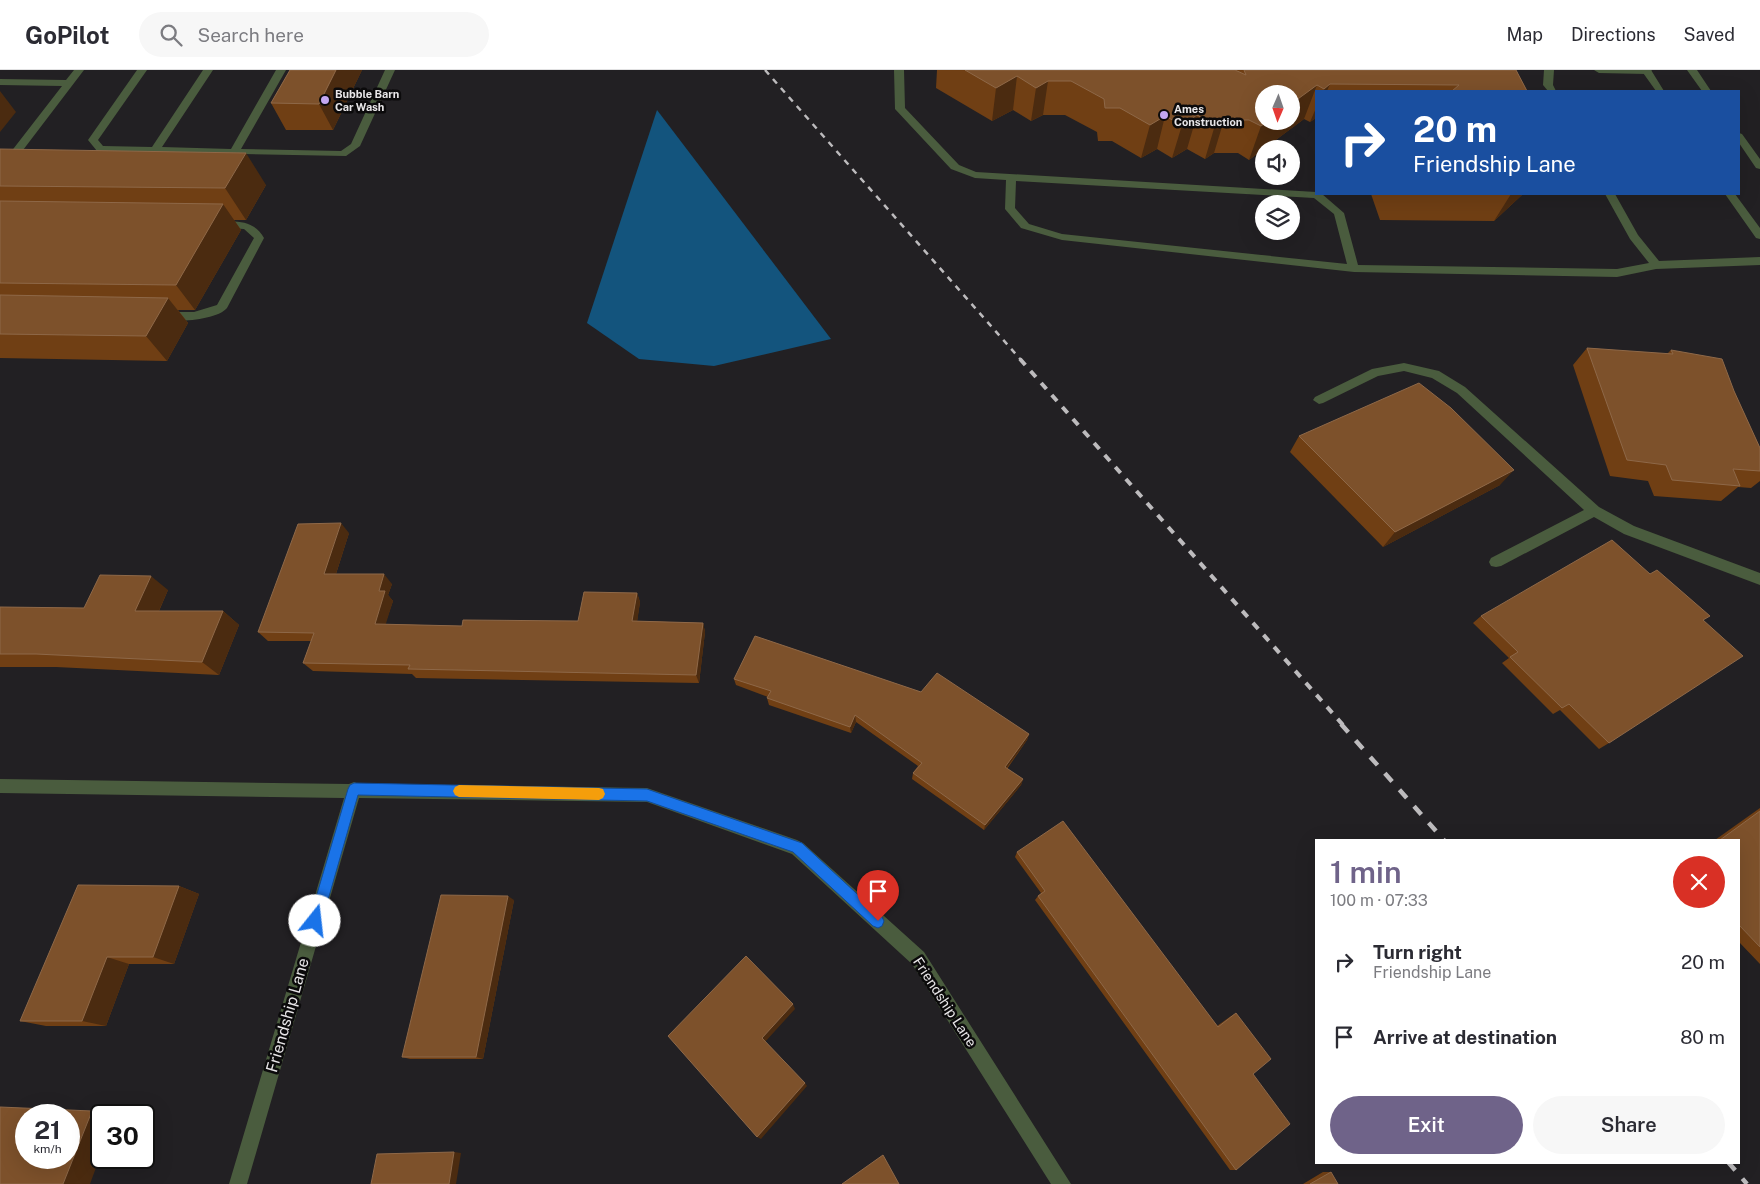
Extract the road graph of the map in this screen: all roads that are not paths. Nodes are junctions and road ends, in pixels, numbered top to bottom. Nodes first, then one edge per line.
1 (79, 70) edge
2 (142, 70) edge
3 (208, 70) edge
4 (281, 70) edge
5 (390, 70) edge
6 (899, 70) edge
7 (1549, 70) edge
8 (1598, 70) edge
9 (1646, 70) edge
10 (1692, 70) edge
11 (0, 82) edge
12 (68, 83) junction
13 (1551, 90) edge
14 (1659, 90) edge
15 (1706, 90) edge
16 (1740, 137) edge
17 (155, 150) junction
18 (234, 152) junction
19 (1760, 166) edge
20 (0, 173) edge
21 (1011, 177) junction
22 (1315, 195) edge
23 (1317, 195) edge
24 (1611, 195) edge
25 (1731, 195) edge
26 (207, 225) edge
27 (1760, 236) edge
28 (1760, 261) edge
29 (1656, 265) junction
30 (1354, 268) junction
31 (153, 316) edge
32 (1319, 400) dead end
33 (1594, 511) junction
34 (1496, 562) dead end
35 (1760, 579) edge
36 (0, 786) edge
37 (354, 789) junction
38 (238, 1184) edge
39 (1062, 1184) edge

1 - 12 street
2 - 17 street
3 - 17 street
4 - 18 street
5 - 18 street
6 - 21 street
7 - 13 street
8 - 9 street
9 - 14 street
10 - 15 street
11 - 12 street
12 - 20 street
16 - 19 street
17 - 18 street
21 - 22 street
21 - 30 street
23 - 30 street
24 - 29 street
25 - 27 street
26 - 31 street
28 - 29 street
29 - 30 street
32 - 33 street
33 - 34 street
33 - 35 street
36 - 37 street, Friendship Lane
37 - 38 street, Friendship Lane
37 - 39 street, Friendship Lane

